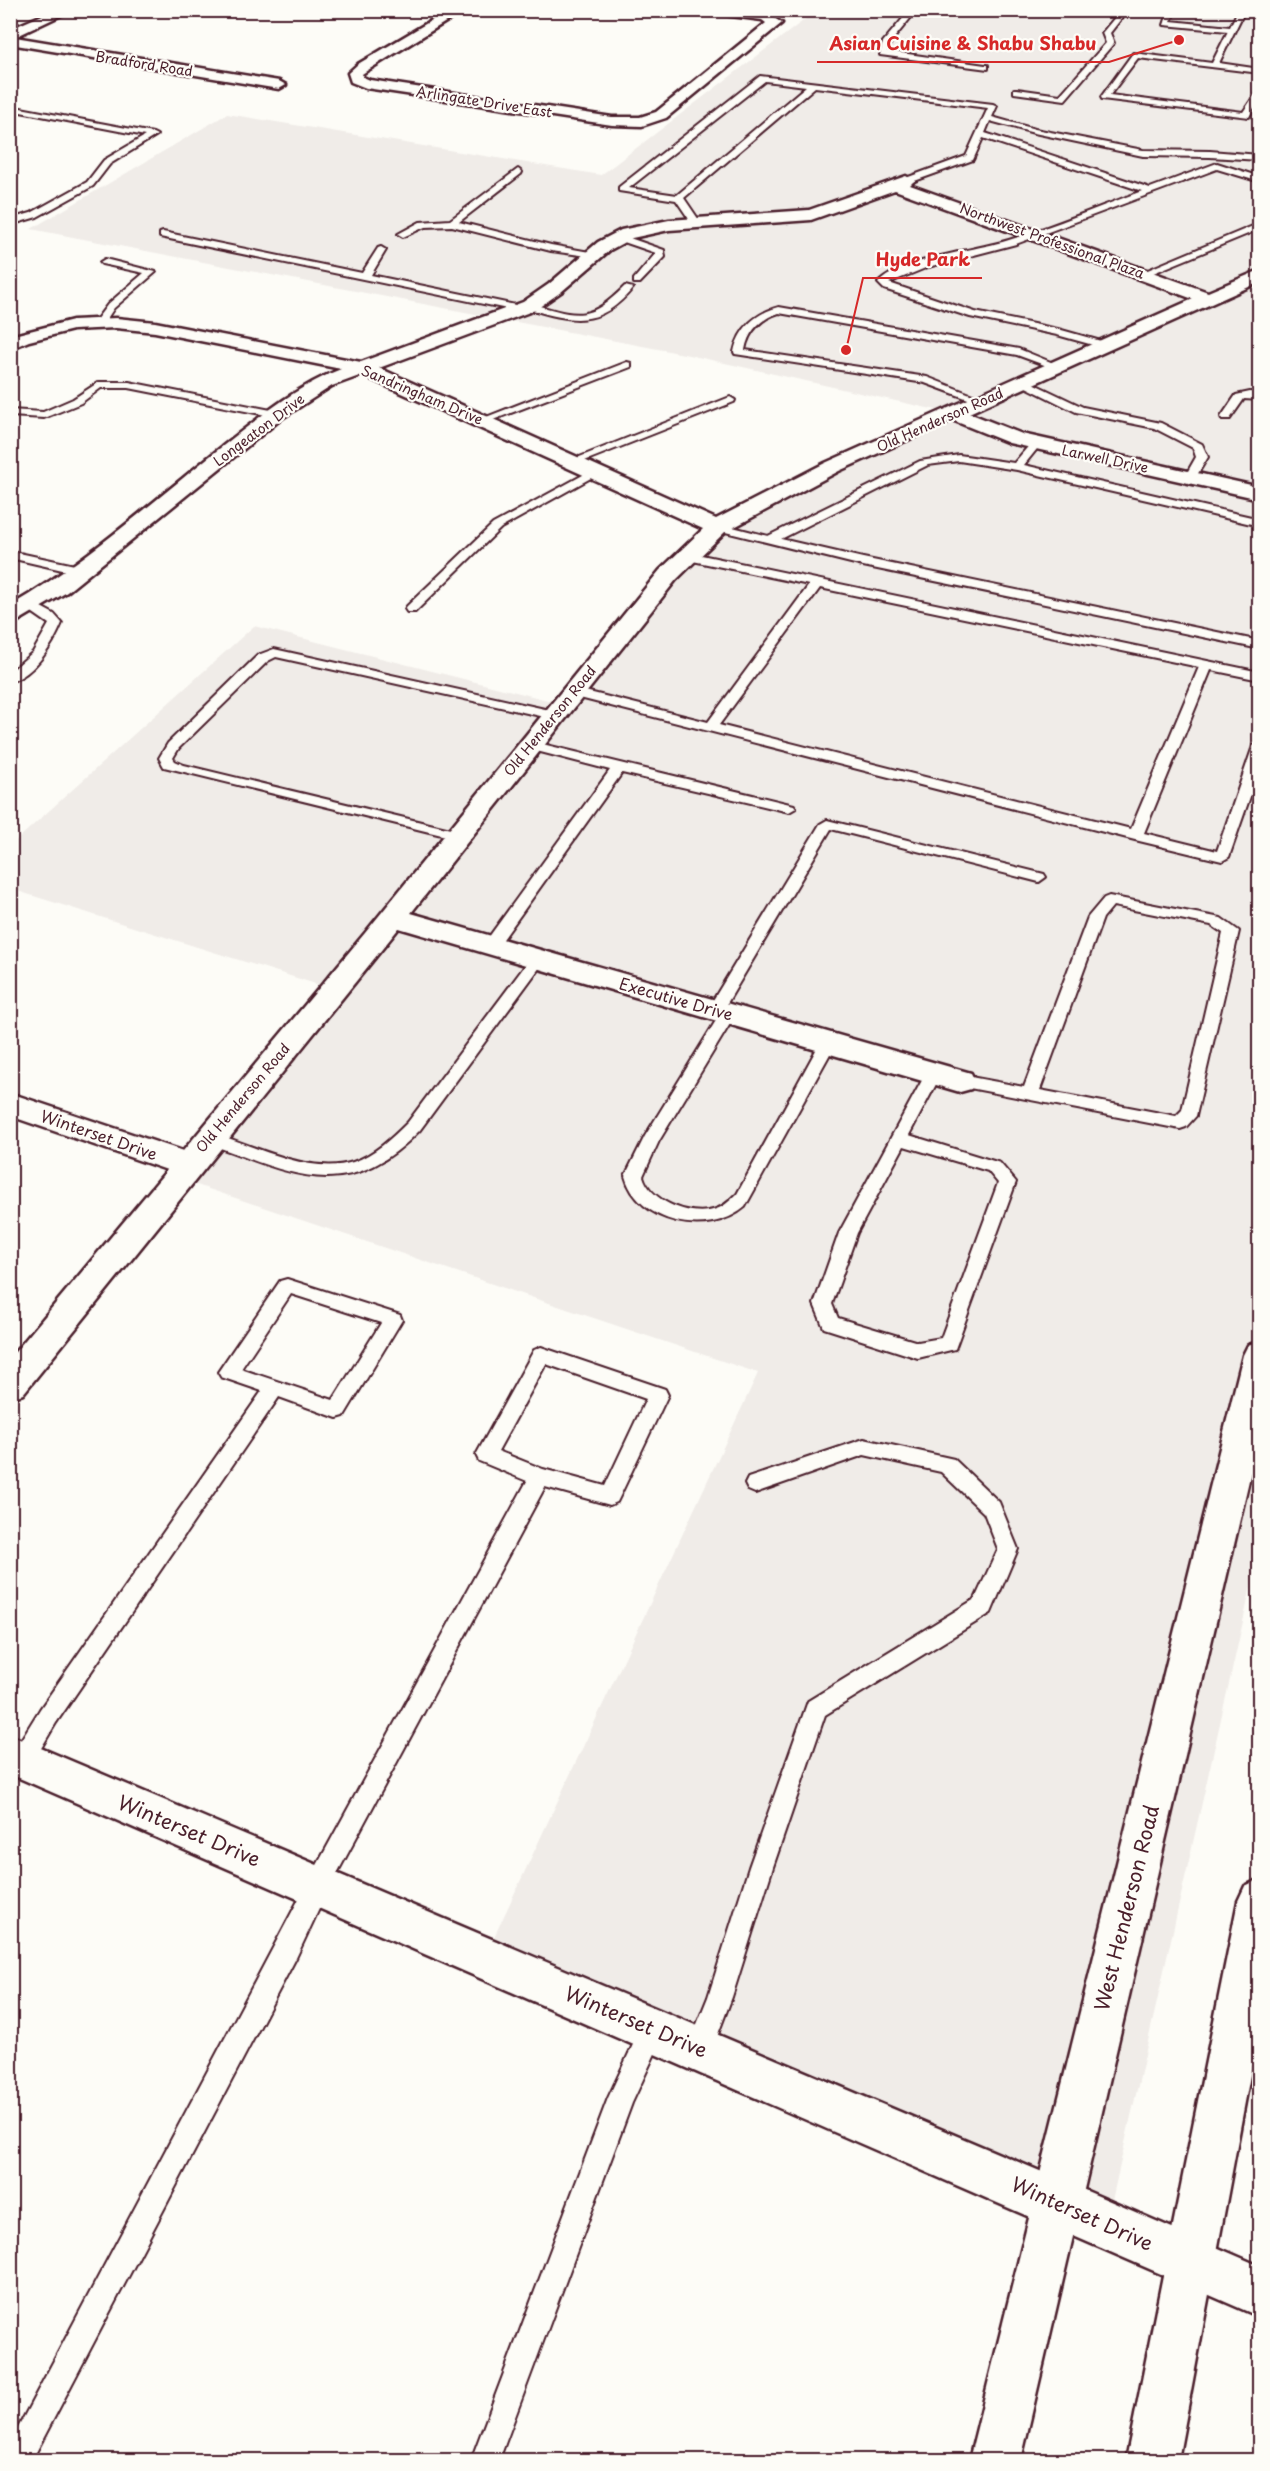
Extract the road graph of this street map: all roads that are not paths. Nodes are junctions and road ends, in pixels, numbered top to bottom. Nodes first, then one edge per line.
1 (66, 10) edge
2 (459, 10) edge
3 (716, 10) edge
4 (914, 10) edge
5 (1125, 10) edge
6 (1173, 10) edge
7 (1242, 10) edge
8 (1233, 29) junction
9 (10, 34) edge
10 (10, 40) edge
11 (1214, 66) junction
12 (985, 67) dead end
13 (1260, 71) edge
14 (813, 84) junction
15 (279, 85) dead end
16 (1260, 89) edge
17 (1017, 92) dead end
18 (10, 108) edge
19 (988, 118) junction
20 (980, 134) junction
21 (1260, 158) edge
22 (518, 172) dead end
23 (1260, 180) edge
24 (901, 183) junction
25 (1150, 191) junction
26 (878, 192) junction
27 (679, 198) junction
28 (10, 222) edge
29 (452, 223) junction
30 (696, 224) junction
31 (1260, 226) edge
32 (403, 234) dead end
33 (163, 235) dead end
34 (1033, 235) junction
35 (618, 237) junction
36 (1013, 242) junction
37 (381, 250) dead end
38 (592, 255) junction
39 (105, 262) dead end
40 (1143, 274) junction
41 (1260, 275) edge
42 (365, 276) junction
43 (1198, 302) junction
44 (525, 307) junction
45 (98, 324) junction
46 (10, 344) edge
47 (1104, 345) junction
48 (627, 365) dead end
49 (1058, 367) junction
50 (363, 368) junction
51 (1024, 382) junction
52 (1260, 397) edge
53 (730, 400) dead end
54 (983, 401) junction
55 (10, 413) edge
56 (276, 414) junction
57 (954, 414) junction
58 (1226, 417) dead end
59 (482, 421) junction
60 (1036, 444) junction
61 (573, 462) junction
62 (1017, 467) junction
63 (594, 472) junction
64 (1190, 478) junction
65 (1260, 493) edge
66 (1260, 523) edge
67 (717, 527) junction
68 (771, 540) junction
69 (10, 554) edge
70 (687, 556) junction
71 (80, 570) junction
72 (817, 583) junction
73 (411, 609) dead end
74 (20, 611) edge
75 (1260, 645) edge
76 (1206, 665) junction
77 (1260, 676) edge
78 (10, 678) edge
79 (573, 692) junction
80 (554, 715) junction
81 (711, 727) junction
82 (530, 745) junction
83 (1260, 746) edge
84 (619, 768) junction
85 (789, 808) dead end
86 (458, 835) junction
87 (1136, 836) junction
88 (1039, 878) dead end
89 (392, 917) junction
90 (490, 945) junction
91 (538, 959) junction
92 (722, 1012) junction
93 (828, 1042) junction
94 (947, 1077) junction
95 (1030, 1094) junction
96 (10, 1104) edge
97 (210, 1138) junction
98 (899, 1138) junction
99 (187, 1165) junction
100 (1260, 1355) edge
101 (10, 1384) edge
102 (275, 1388) junction
103 (540, 1477) junction
104 (755, 1484) dead end
105 (14, 1758) edge
106 (318, 1886) junction
107 (1260, 1901) edge
108 (653, 2030) junction
109 (700, 2049) junction
110 (1056, 2202) junction
111 (1190, 2262) junction
112 (1260, 2292) edge
113 (17, 2460) edge
114 (485, 2460) edge
115 (994, 2460) edge
116 (1152, 2460) edge

1 - 9 street
2 - 3 street, Arlingate Drive East
4 - 12 lane
5 - 17 lane
6 - 8 lane
7 - 8 lane
8 - 11 lane
10 - 15 street, Bradford Road
11 - 13 lane
11 - 16 lane
14 - 19 lane
14 - 27 lane
14 - 27 lane
18 - 28 lane
19 - 20 lane
19 - 21 lane
20 - 24 lane
20 - 25 lane
22 - 29 lane
23 - 25 lane
24 - 26 street
24 - 34 street, Northwest Professional Plaza
25 - 34 lane
26 - 30 street
26 - 36 street, Northwest Professional Plaza
27 - 30 lane
29 - 32 lane
29 - 38 lane
30 - 35 street
31 - 40 lane
33 - 42 lane
34 - 36 lane
34 - 40 street, Northwest Professional Plaza
35 - 38 street
35 - 44 lane
36 - 43 street, Northwest Professional Plaza
36 - 47 lane
37 - 42 lane
38 - 44 street
39 - 45 lane
40 - 43 street, Northwest Professional Plaza
41 - 43 street, Old Henderson Road
42 - 44 lane
43 - 47 street, Old Henderson Road
44 - 50 street, Longeaton Drive
45 - 46 street, Sandringham Drive
45 - 50 street, Sandringham Drive
47 - 49 street, Old Henderson Road
48 - 59 lane
49 - 51 street, Old Henderson Road
49 - 54 lane
50 - 56 street, Longeaton Drive
50 - 59 street, Sandringham Drive
51 - 54 street, Old Henderson Road
51 - 64 lane
52 - 58 lane
53 - 61 lane
54 - 57 street, Old Henderson Road
55 - 56 lane
56 - 71 street, Longeaton Drive
57 - 60 street, Larwell Drive
57 - 67 street, Old Henderson Road
59 - 61 street, Sandringham Drive
60 - 62 lane
60 - 64 street, Larwell Drive
61 - 63 street, Sandringham Drive
62 - 66 lane
62 - 68 lane
63 - 67 street, Sandringham Drive
63 - 73 lane
64 - 65 street, Larwell Drive
67 - 68 lane
67 - 70 street, Old Henderson Road
68 - 75 lane
69 - 71 lane
70 - 72 lane
70 - 79 street, Old Henderson Road
71 - 74 street, Longeaton Drive
72 - 76 lane
72 - 81 lane
74 - 78 lane
76 - 77 lane
76 - 87 lane
79 - 80 street, Old Henderson Road
79 - 81 lane
80 - 82 street, Old Henderson Road
80 - 86 lane
81 - 87 lane
82 - 84 lane
82 - 86 street, Old Henderson Road
83 - 87 lane
84 - 85 lane
84 - 90 lane
86 - 89 street, Old Henderson Road
88 - 92 lane
89 - 90 street, Executive Drive
89 - 97 street, Old Henderson Road
90 - 91 street, Executive Drive
91 - 92 street, Executive Drive
91 - 97 lane
92 - 93 street, Executive Drive
92 - 93 lane
93 - 94 street, Executive Drive
94 - 95 lane
94 - 98 lane
95 - 95 lane
96 - 99 street, Winterset Drive
97 - 99 street, Old Henderson Road
98 - 98 lane
99 - 101 street, Old Henderson Road
100 - 110 street, West Henderson Road
102 - 102 lane
102 - 105 lane
103 - 103 lane
103 - 106 lane
104 - 109 lane
105 - 106 street, Winterset Drive
106 - 108 street, Winterset Drive
106 - 113 lane
107 - 111 street
108 - 109 street, Winterset Drive
108 - 114 lane
109 - 110 street, Winterset Drive
110 - 111 street, Winterset Drive
110 - 115 street, West Henderson Road
111 - 112 street, Winterset Drive
111 - 116 street

